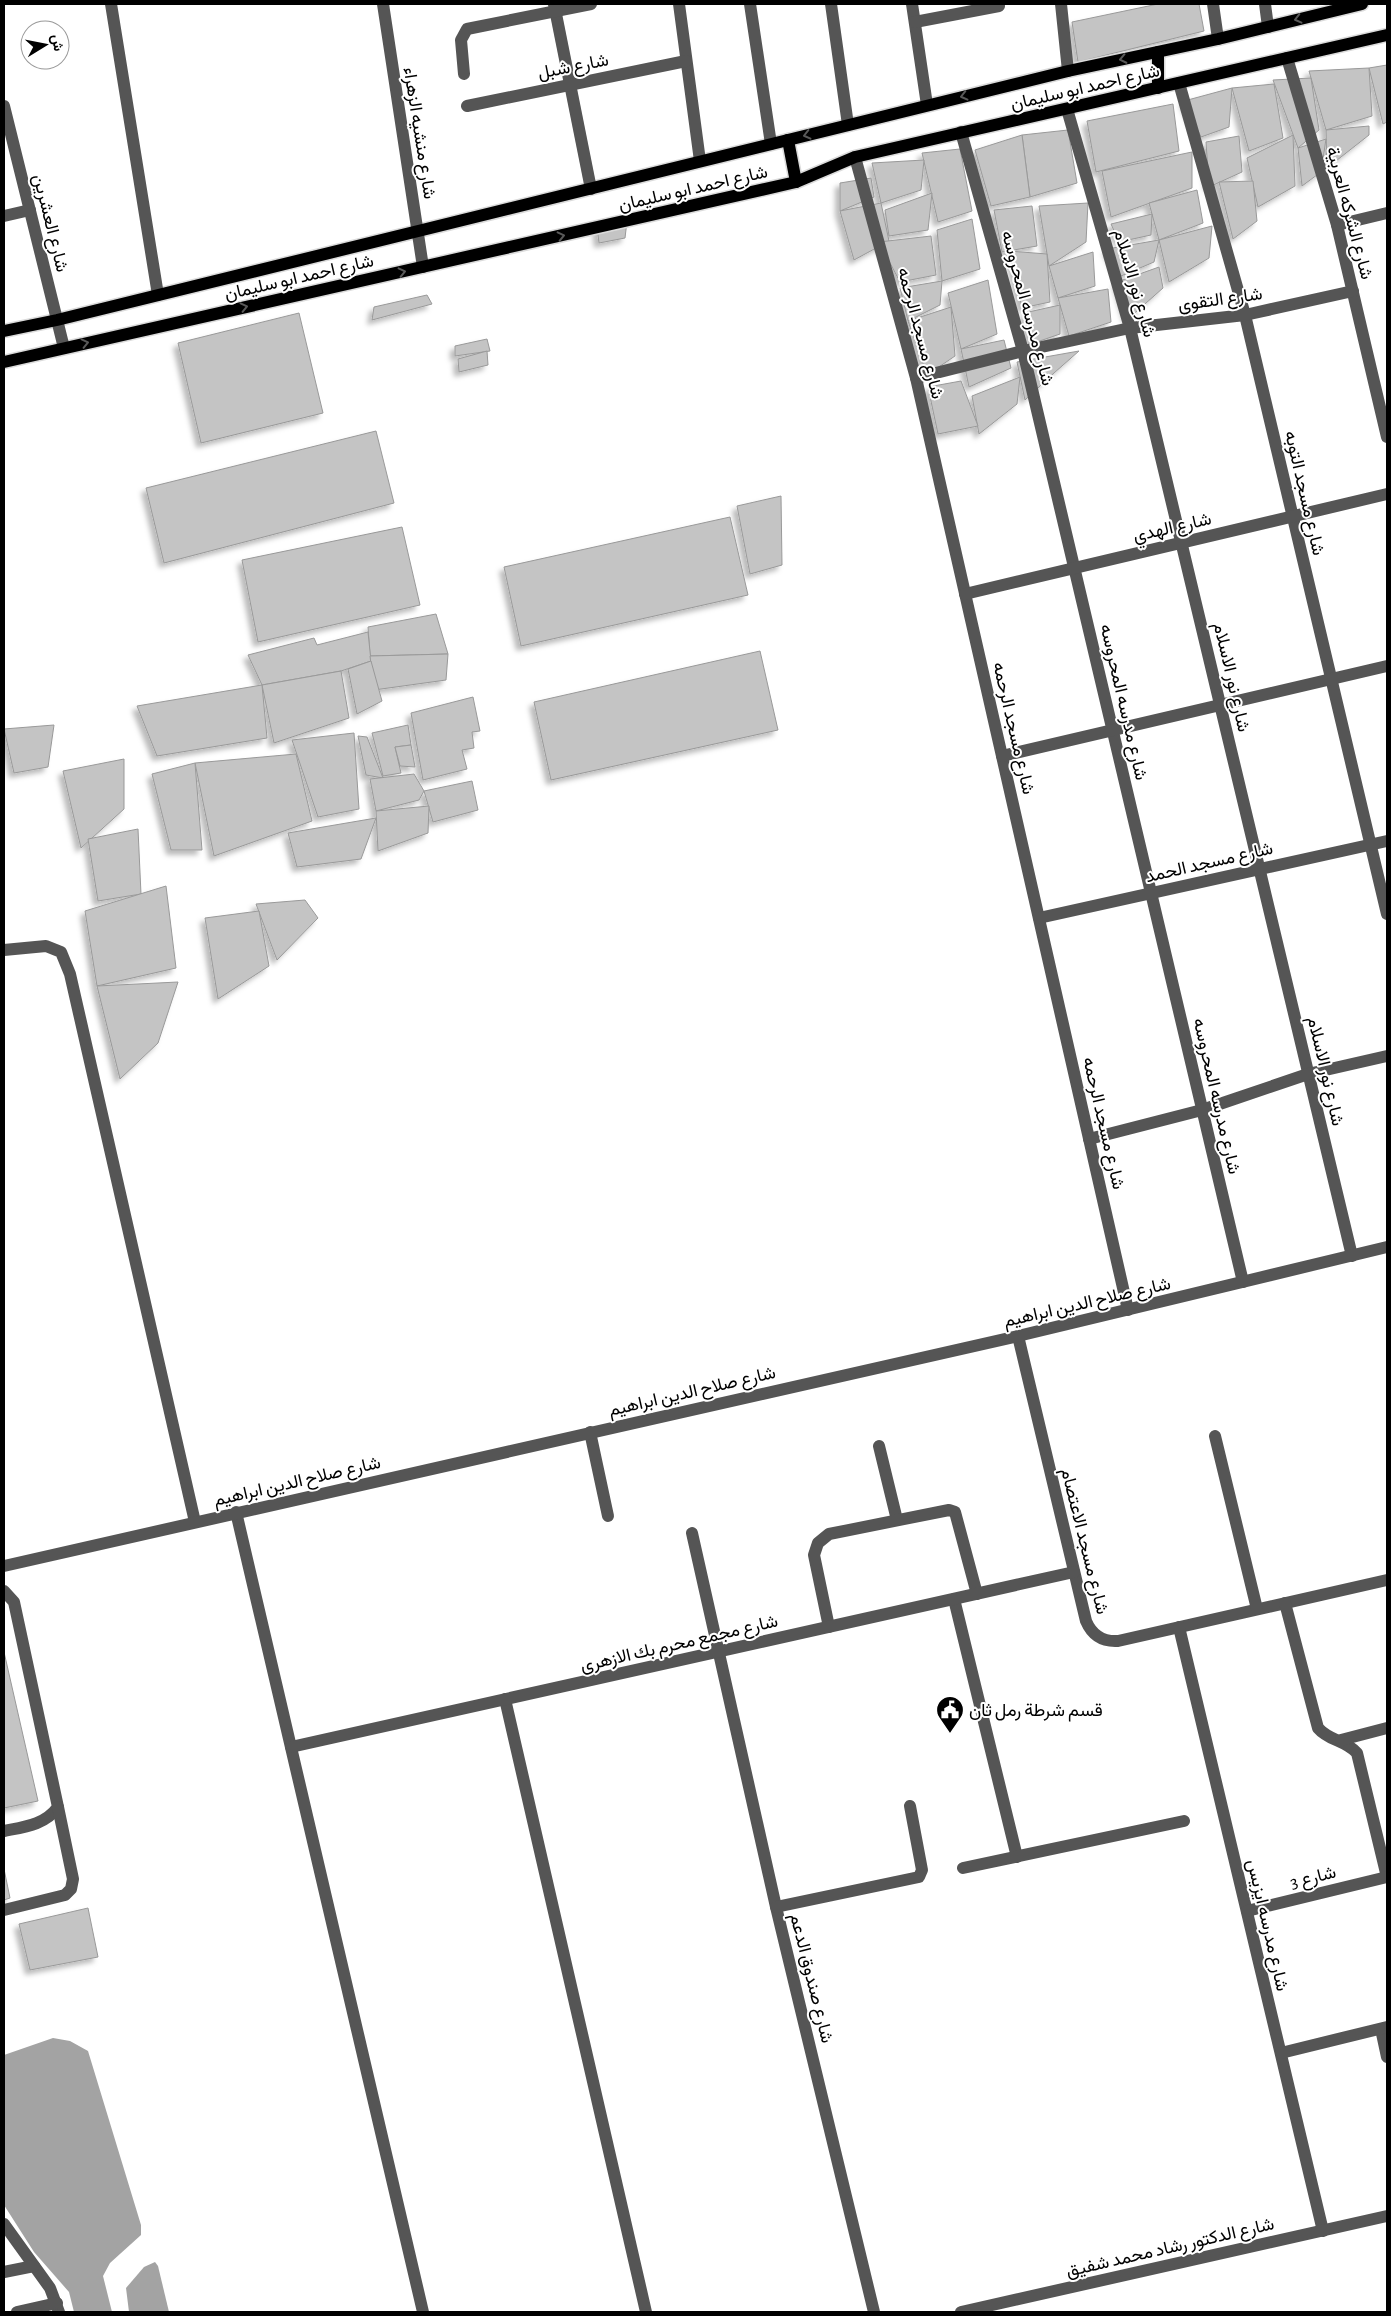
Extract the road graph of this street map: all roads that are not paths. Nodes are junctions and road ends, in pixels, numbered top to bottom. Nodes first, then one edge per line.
1 (111, 4) edge
2 (383, 4) edge
3 (591, 4) edge
4 (679, 4) edge
5 (750, 4) edge
6 (832, 4) edge
7 (912, 4) edge
8 (1061, 4) edge
9 (1213, 4) edge
10 (1265, 4) edge
11 (1362, 4) edge
12 (999, 6) dead end
13 (554, 8) edge
14 (1321, 9) edge
15 (915, 22) junction
16 (1268, 27) junction
17 (1387, 35) edge
18 (1218, 39) junction
19 (1158, 52) junction
20 (1287, 58) junction
21 (686, 61) junction
22 (1068, 70) junction
23 (464, 74) dead end
24 (1179, 83) junction
25 (570, 85) junction
26 (1158, 88) junction
27 (927, 105) junction
28 (4, 106) edge
29 (467, 106) dead end
30 (1067, 109) junction
31 (6, 124) edge
32 (848, 125) junction
33 (961, 132) junction
34 (788, 140) junction
35 (771, 144) junction
36 (855, 157) junction
37 (700, 161) junction
38 (796, 182) junction
39 (591, 189) junction
40 (30, 210) junction
41 (1387, 213) edge
42 (4, 216) edge
43 (1337, 225) junction
44 (418, 231) junction
45 (423, 267) junction
46 (1353, 291) junction
47 (158, 296) junction
48 (1245, 315) junction
49 (57, 320) junction
50 (1130, 328) junction
51 (4, 331) edge
52 (64, 348) junction
53 (1023, 351) junction
54 (4, 362) edge
55 (916, 378) junction
56 (1387, 437) edge
57 (1387, 494) edge
58 (1293, 516) junction
59 (1182, 542) junction
60 (1074, 568) junction
61 (965, 594) junction
62 (1387, 666) edge
63 (1332, 679) junction
64 (1220, 705) junction
65 (1112, 730) junction
66 (1002, 756) junction
67 (1387, 840) edge
68 (1371, 844) junction
69 (1260, 869) junction
70 (1151, 893) junction
71 (1387, 914) edge
72 (1039, 918) junction
73 (4, 950) edge
74 (1387, 1056) edge
75 (1308, 1074) junction
76 (1202, 1110) junction
77 (1089, 1139) junction
78 (1387, 1247) edge
79 (1352, 1256) junction
80 (1243, 1282) junction
81 (1128, 1310) junction
82 (1018, 1336) junction
83 (590, 1432) junction
84 (1215, 1436) dead end
85 (879, 1446) dead end
86 (236, 1512) junction
87 (608, 1516) dead end
88 (897, 1520) junction
89 (195, 1522) junction
90 (692, 1533) dead end
91 (4, 1566) edge
92 (1074, 1572) junction
93 (1387, 1580) edge
94 (4, 1591) edge
95 (976, 1594) junction
96 (954, 1599) junction
97 (1285, 1603) junction
98 (1257, 1609) junction
99 (829, 1627) junction
100 (1179, 1627) junction
101 (719, 1652) junction
102 (505, 1699) junction
103 (1387, 1728) edge
104 (1341, 1740) junction
105 (291, 1747) junction
106 (910, 1806) dead end
107 (58, 1807) junction
108 (1184, 1821) dead end
109 (4, 1831) edge
110 (1017, 1856) junction
111 (963, 1868) dead end
112 (1387, 1877) edge
113 (776, 1907) junction
114 (4, 1910) edge
115 (1247, 1911) junction
116 (1384, 2028) edge
117 (1281, 2053) junction
118 (1387, 2056) edge
119 (1387, 2216) edge
120 (4, 2224) edge
121 (1323, 2231) junction
122 (34, 2266) junction
123 (4, 2272) edge
124 (58, 2308) edge
125 (17, 2312) edge
126 (423, 2312) edge
127 (646, 2312) edge
128 (874, 2312) edge
129 (961, 2312) edge

1 - 47 street
2 - 44 street, شارع منشيه الزهراء
3 - 13 street
4 - 21 street
5 - 35 street
6 - 32 street
7 - 15 street
8 - 22 street
9 - 18 street
10 - 16 street
11 - 14 main road, شارع احمد ابو سليمان
12 - 15 street
13 - 23 street
13 - 25 street
14 -> 16 main road, شارع احمد ابو سليمان
15 - 27 street
16 - 18 main road, شارع احمد ابو سليمان
17 - 20 main road, شارع احمد ابو سليمان
18 - 19 main road, شارع احمد ابو سليمان
19 -> 22 main road, شارع احمد ابو سليمان
19 - 26 main road
20 - 24 main road, شارع احمد ابو سليمان
20 - 43 street, شارع الشركه العربية
21 - 25 street, شارع شبل
21 - 37 street
22 -> 27 main road, شارع احمد ابو سليمان
24 - 26 main road, شارع احمد ابو سليمان
24 - 48 street, شارع مسجد التوبه
25 - 29 street, شارع شبل
25 - 39 street
26 - 30 main road, شارع احمد ابو سليمان
27 - 32 main road, شارع احمد ابو سليمان
28 - 31 street, شارع العشرين
30 - 33 main road, شارع احمد ابو سليمان
30 - 50 street, شارع نور الاسلام
31 - 40 street, شارع العشرين
32 -> 34 main road, شارع احمد ابو سليمان
33 - 36 main road, شارع احمد ابو سليمان
33 - 53 street, شارع مدرسه المحروسه
34 - 35 main road, شارع احمد ابو سليمان
34 - 38 main road
35 - 37 main road, شارع احمد ابو سليمان
36 - 38 main road, شارع احمد ابو سليمان
36 - 55 street, شارع مسجد الرحمه
37 - 39 main road, شارع احمد ابو سليمان
45 -> 38 main road, شارع احمد ابو سليمان
39 - 44 main road, شارع احمد ابو سليمان
40 - 42 street
40 - 49 street, شارع العشرين
41 - 43 street
43 - 46 street, شارع الشركه العربية
44 - 45 street, شارع منشيه الزهراء
44 - 47 main road, شارع احمد ابو سليمان
52 -> 45 main road, شارع احمد ابو سليمان
46 - 48 street, شارع التقوى
46 - 56 street, شارع الشركه العربية
47 - 49 main road, شارع احمد ابو سليمان
48 - 50 street, شارع التقوى
48 - 58 street, شارع مسجد التوبه
49 - 51 main road, شارع احمد ابو سليمان
49 - 52 street, شارع العشرين
50 - 53 street, شارع التقوى
50 - 59 street, شارع نور الاسلام
52 - 54 main road, شارع احمد ابو سليمان
53 - 55 street, شارع التقوى
53 - 60 street, شارع مدرسه المحروسه
55 - 61 street, شارع مسجد الرحمه
57 - 58 street, شارع الهدي
58 - 59 street, شارع الهدي
58 - 63 street, شارع مسجد التوبه
59 - 60 street, شارع الهدي
59 - 64 street, شارع نور الاسلام
60 - 61 street, شارع الهدي
60 - 65 street, شارع مدرسه المحروسه
61 - 66 street, شارع مسجد الرحمه
62 - 63 street
63 - 64 street
63 - 68 street, شارع مسجد التوبه
64 - 65 street
64 - 69 street, شارع نور الاسلام
65 - 66 street
65 - 70 street, شارع مدرسه المحروسه
66 - 72 street, شارع مسجد الرحمه
67 - 68 street, شارع مسجد الحمد
68 - 69 street, شارع مسجد الحمد
68 - 71 street, شارع مسجد التوبه
69 - 70 street, شارع مسجد الحمد
69 - 75 street, شارع نور الاسلام
70 - 72 street, شارع مسجد الحمد
70 - 76 street, شارع مدرسه المحروسه
72 - 77 street, شارع مسجد الرحمه
73 - 89 street
74 - 75 street
75 - 76 street
75 - 79 street, شارع نور الاسلام
76 - 77 street
76 - 80 street, شارع مدرسه المحروسه
77 - 81 street, شارع مسجد الرحمه
78 - 79 street, شارع صلاح الدين ابراهيم
79 - 80 street, شارع صلاح الدين ابراهيم
80 - 81 street, شارع صلاح الدين ابراهيم
81 - 82 street, شارع صلاح الدين ابراهيم
82 - 83 street, شارع صلاح الدين ابراهيم
82 - 92 street, شارع مسجد الاعتصام
83 - 86 street, شارع صلاح الدين ابراهيم
83 - 87 street
84 - 98 street
85 - 88 street
86 - 89 street, شارع صلاح الدين ابراهيم
86 - 105 street
88 - 95 street
88 - 99 street
89 - 91 street, شارع صلاح الدين ابراهيم
90 - 101 street, شارع صندوق الدعم
92 - 95 street, شارع مجمع محرم بك الازهرى
92 - 100 street, شارع مسجد الاعتصام
93 - 97 street, شارع مسجد الاعتصام
94 - 107 street
95 - 96 street, شارع مجمع محرم بك الازهرى
96 - 99 street, شارع مجمع محرم بك الازهرى
96 - 110 street
97 - 98 street, شارع مسجد الاعتصام
97 - 104 street
98 - 100 street, شارع مسجد الاعتصام
99 - 101 street, شارع مجمع محرم بك الازهرى
100 - 115 street, شارع مدرسه ايزيس
101 - 102 street, شارع مجمع محرم بك الازهرى
101 - 113 street, شارع صندوق الدعم
102 - 105 street, شارع مجمع محرم بك الازهرى
102 - 127 street
103 - 104 street
104 - 112 street
105 - 126 street
106 - 113 street
107 - 109 street
107 - 114 street
108 - 110 street
110 - 111 street
112 - 115 street, شارع 3
113 - 128 street, شارع صندوق الدعم
115 - 117 street, شارع مدرسه ايزيس
116 - 117 street
116 - 118 street
117 - 121 street, شارع مدرسه ايزيس
119 - 121 street, شارع الدكتور رشاد محمد شفيق
120 - 122 street
121 - 129 street, شارع الدكتور رشاد محمد شفيق
122 - 123 street
122 - 124 street
124 - 125 street

